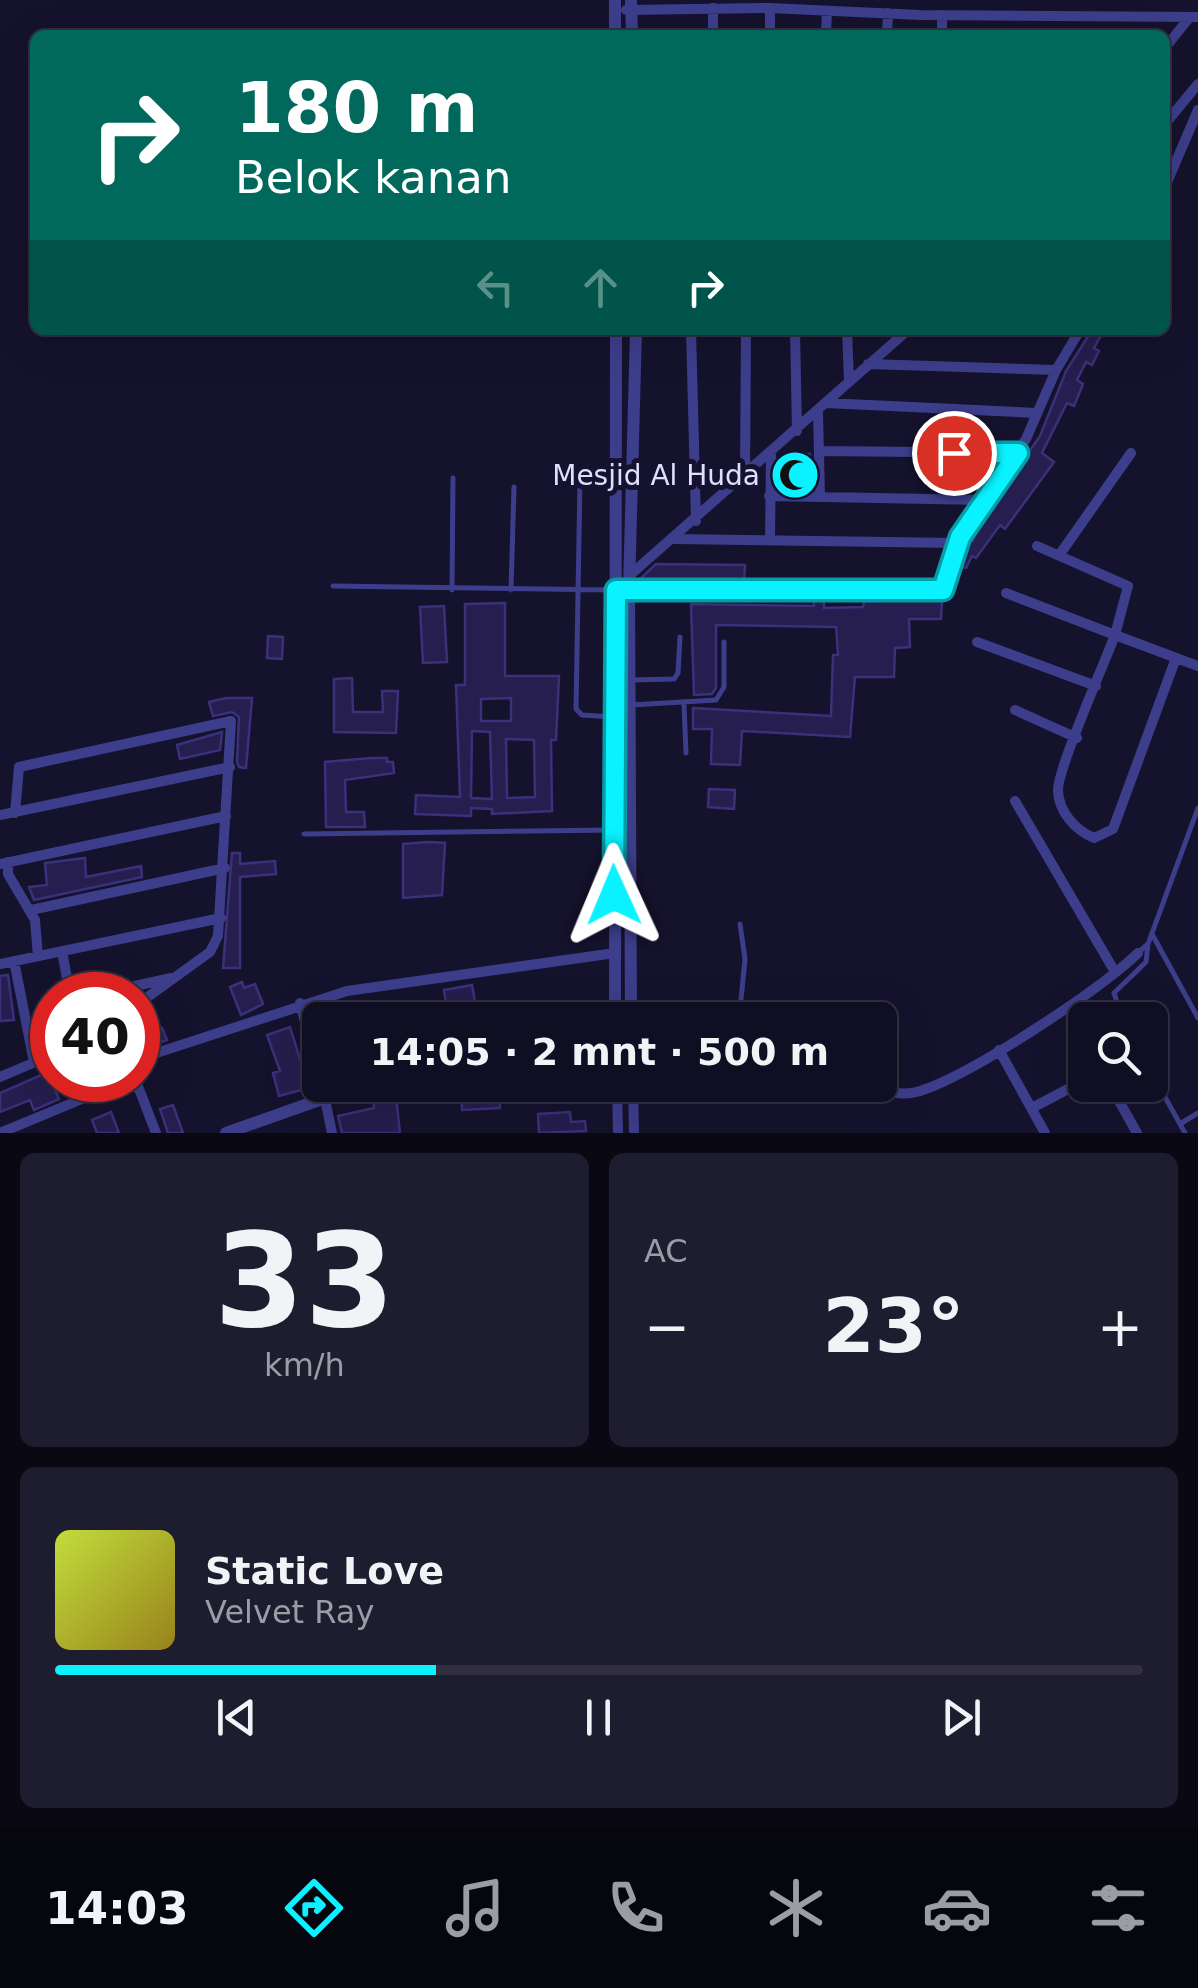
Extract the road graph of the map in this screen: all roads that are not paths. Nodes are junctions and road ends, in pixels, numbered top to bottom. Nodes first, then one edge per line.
1 (858, 0) edge
2 (920, 0) edge
3 (976, 0) edge
4 (1036, 0) edge
5 (1101, 0) edge
6 (1152, 0) edge
7 (631, 4) edge
8 (692, 4) edge
9 (746, 4) edge
10 (616, 5) edge
11 (799, 5) edge
12 (713, 8) junction
13 (770, 8) junction
14 (827, 10) junction
15 (888, 13) junction
16 (858, 14) junction
17 (920, 15) junction
18 (942, 15) junction
19 (976, 15) junction
20 (1035, 16) junction
21 (1101, 16) junction
22 (1151, 17) junction
23 (1193, 17) edge
24 (632, 30) edge
25 (713, 30) edge
26 (770, 30) edge
27 (826, 30) edge
28 (888, 30) edge
29 (942, 30) edge
30 (1170, 42) edge
31 (1198, 84) edge
32 (1198, 110) edge
33 (1170, 118) edge
34 (1170, 174) edge
35 (616, 335) edge
36 (636, 335) edge
37 (691, 335) edge
38 (746, 335) edge
39 (794, 335) edge
40 (847, 335) edge
41 (902, 335) edge
42 (1077, 335) edge
43 (868, 364) junction
44 (1056, 370) junction
45 (849, 381) junction
46 (822, 407) junction
47 (1037, 413) junction
48 (796, 431) junction
49 (820, 451) junction
50 (1018, 453) junction
51 (1132, 454) dead end
52 (770, 456) junction
53 (745, 476) junction
54 (453, 478) dead end
55 (580, 480) dead end
56 (514, 487) dead end
57 (769, 496) junction
58 (820, 496) junction
59 (985, 500) junction
60 (696, 520) junction
61 (674, 539) junction
62 (770, 540) junction
63 (957, 543) junction
64 (1037, 546) dead end
65 (1060, 554) junction
66 (625, 585) junction
67 (333, 586) dead end
68 (452, 590) junction
69 (511, 590) junction
70 (579, 590) junction
71 (1006, 593) dead end
72 (1115, 635) junction
73 (680, 636) dead end
74 (724, 642) dead end
75 (977, 642) dead end
76 (1176, 658) junction
77 (1198, 666) edge
78 (628, 679) junction
79 (1096, 686) junction
80 (684, 705) junction
81 (628, 706) junction
82 (1015, 710) dead end
83 (613, 717) junction
84 (1076, 738) junction
85 (686, 753) dead end
86 (230, 767) junction
87 (1015, 801) dead end
88 (1198, 808) edge
89 (15, 813) junction
90 (0, 816) edge
91 (226, 816) junction
92 (1194, 820) junction
93 (1198, 827) edge
94 (613, 830) junction
95 (304, 834) dead end
96 (4, 863) edge
97 (224, 868) junction
98 (629, 894) junction
99 (614, 895) junction
100 (31, 910) junction
101 (221, 918) junction
102 (740, 924) dead end
103 (1152, 934) junction
104 (1148, 944) junction
105 (62, 951) junction
106 (615, 953) junction
107 (1138, 953) joint
108 (38, 956) junction
109 (14, 961) junction
110 (0, 964) edge
111 (66, 972) edge
112 (1114, 972) junction
113 (176, 977) junction
114 (160, 981) edge
115 (160, 988) edge
116 (615, 1002) edge
117 (631, 1002) edge
118 (741, 1002) edge
119 (1117, 1002) edge
120 (300, 1003) junction
121 (302, 1010) edge
122 (1198, 1018) edge
123 (30, 1042) edge
124 (999, 1050) junction
125 (160, 1051) edge
126 (30, 1064) edge
127 (0, 1076) edge
128 (1068, 1089) edge
129 (897, 1094) edge
130 (302, 1100) edge
131 (75, 1102) edge
132 (144, 1102) edge
133 (326, 1102) edge
134 (617, 1102) edge
135 (633, 1102) edge
136 (1120, 1102) edge
137 (1168, 1102) edge
138 (1032, 1108) junction
139 (1198, 1113) edge
140 (1180, 1124) junction
141 (0, 1133) edge
142 (156, 1133) edge
143 (226, 1133) edge
144 (332, 1133) edge
145 (618, 1133) edge
146 (634, 1133) edge
147 (1045, 1133) edge
148 (1137, 1133) edge
149 (1185, 1133) edge

1 - 16 street
2 - 17 street
3 - 19 street
4 - 20 street
5 - 21 street
6 - 22 street
7 - 8 street
7 - 10 street
7 - 24 street
8 - 12 street
9 - 12 street
9 - 13 street
11 - 13 street
11 - 14 street
12 - 25 street
13 - 26 street
14 - 16 street
14 - 27 street
15 - 16 street
15 - 17 street
15 - 28 street
17 - 18 street
18 - 19 street
18 - 29 street
19 - 20 street
20 - 21 street
21 - 22 street
22 - 23 street
23 - 30 street
31 - 33 street
32 - 34 street
35 - 66 street
36 - 66 street
37 - 60 street
38 - 53 street
39 - 48 street
40 - 45 street
41 - 43 street
42 - 44 street
43 - 44 street
43 - 45 street
44 - 47 street
45 - 46 street
46 - 47 street
46 - 48 street
46 - 49 street
47 - 50 street
48 - 52 street
49 - 50 street
49 - 58 street
50 - 59 street
51 - 65 street
52 - 53 street
52 - 57 street
53 - 60 street
54 - 68 lane
55 - 70 lane
56 - 69 lane
57 - 58 street
57 - 62 street
58 - 59 street
59 - 63 street
60 - 61 street
61 - 62 street
61 - 66 street
62 - 63 street
63 - 66 street
64 - 65 street
65 - 72 street
66 - 70 lane
66 - 78 street
66 - 83 street
67 - 68 lane
68 - 69 lane
69 - 70 lane
70 - 83 lane
71 - 72 street
72 - 76 street
72 - 79 street
73 - 78 lane
74 - 80 lane
75 - 79 street
76 - 77 street
76 - 84 street
78 - 81 street
79 - 84 street
80 - 81 lane
80 - 85 lane
81 - 98 street
82 - 84 street
83 - 94 street
86 - 89 street
86 - 89 street
86 - 91 street
87 - 112 street
88 - 92 lane
89 - 90 street
91 - 96 street
91 - 97 street
92 - 93 lane
92 - 103 lane
94 - 95 lane
94 - 99 street
96 - 100 street
97 - 100 street
97 - 101 street
98 - 99 street
98 - 117 street
99 - 106 street
100 - 108 street
101 - 105 street
101 - 113 street
102 - 118 lane
103 - 104 lane
103 - 122 lane
104 - 107 lane
104 - 119 lane
105 - 108 street
105 - 111 street
106 - 116 street
106 - 120 street
107 - 112 street
108 - 109 street
109 - 110 street
109 - 123 street
112 - 124 street
113 - 114 street
113 - 115 street
120 - 121 street
120 - 125 street
124 - 129 street
124 - 138 street
126 - 127 street
128 - 138 street
130 - 143 street
131 - 141 street
132 - 142 street
133 - 144 street
134 - 145 street
135 - 146 street
136 - 148 street
137 - 140 lane
138 - 147 street
139 - 140 lane
140 - 149 lane

